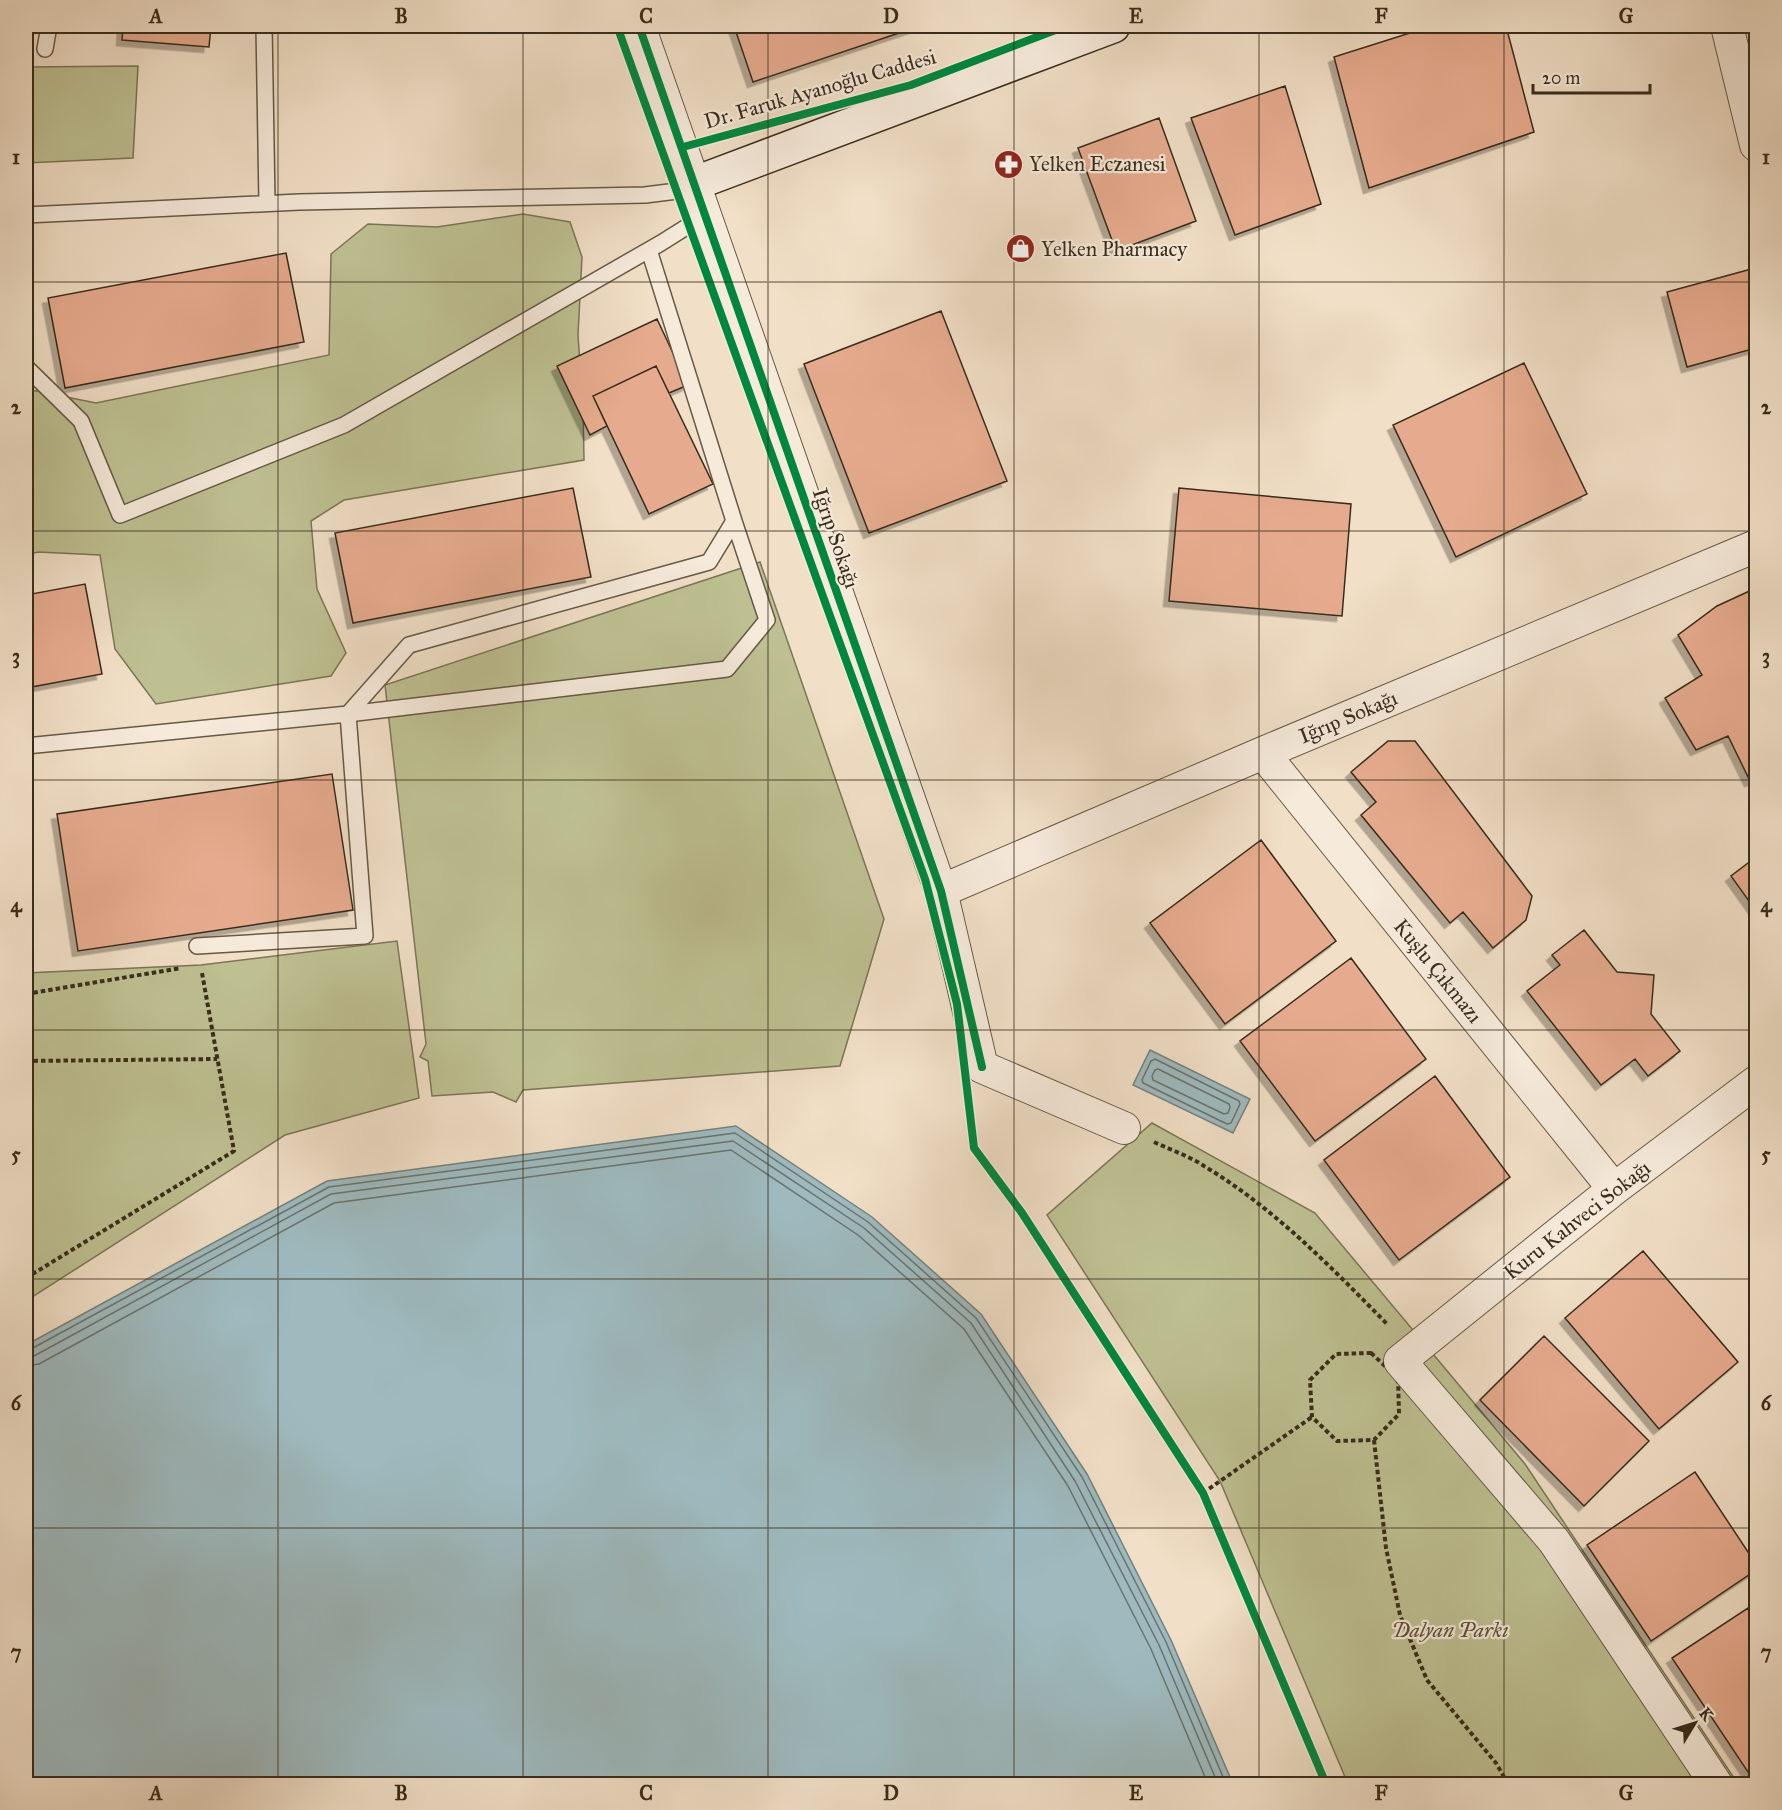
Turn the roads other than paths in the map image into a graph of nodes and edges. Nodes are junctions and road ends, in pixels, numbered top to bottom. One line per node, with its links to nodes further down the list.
1 (49, 26): 6 (lane)
2 (264, 26): 9 (lane)
3 (639, 26): 8 (street, Iğrıp Sokağı)
4 (1113, 26): 8 (street, Dr. Faruk Ayanoğlu Caddesi)
5 (1726, 26): 7 (street)
6 (45, 50)
7 (1756, 145)
8 (693, 184): 9 (lane); 11 (street, Iğrıp Sokağı)
9 (267, 203): 10 (lane)
10 (26, 215)
11 (704, 216): 12 (lane); 19 (street, Iğrıp Sokağı)
12 (649, 250): 13 (lane); 14 (lane)
13 (26, 367)
14 (734, 521): 16 (lane); 16 (lane)
15 (1756, 546): 18 (street, Iğrıp Sokağı)
16 (348, 714): 17 (lane); 20 (lane)
17 (26, 746)
18 (1263, 753): 19 (street, Iğrıp Sokağı); 23 (street, Kuşlu Çıkmazı)
19 (941, 891): 22 (street, Iğrıp Sokağı)
20 (196, 946)
21 (1756, 1082): 23 (street, Kuru Kahveci Sokağı)
22 (1124, 1128)
23 (1614, 1189): 24 (street, Kuru Kahveci Sokağı)
24 (1716, 1785)

